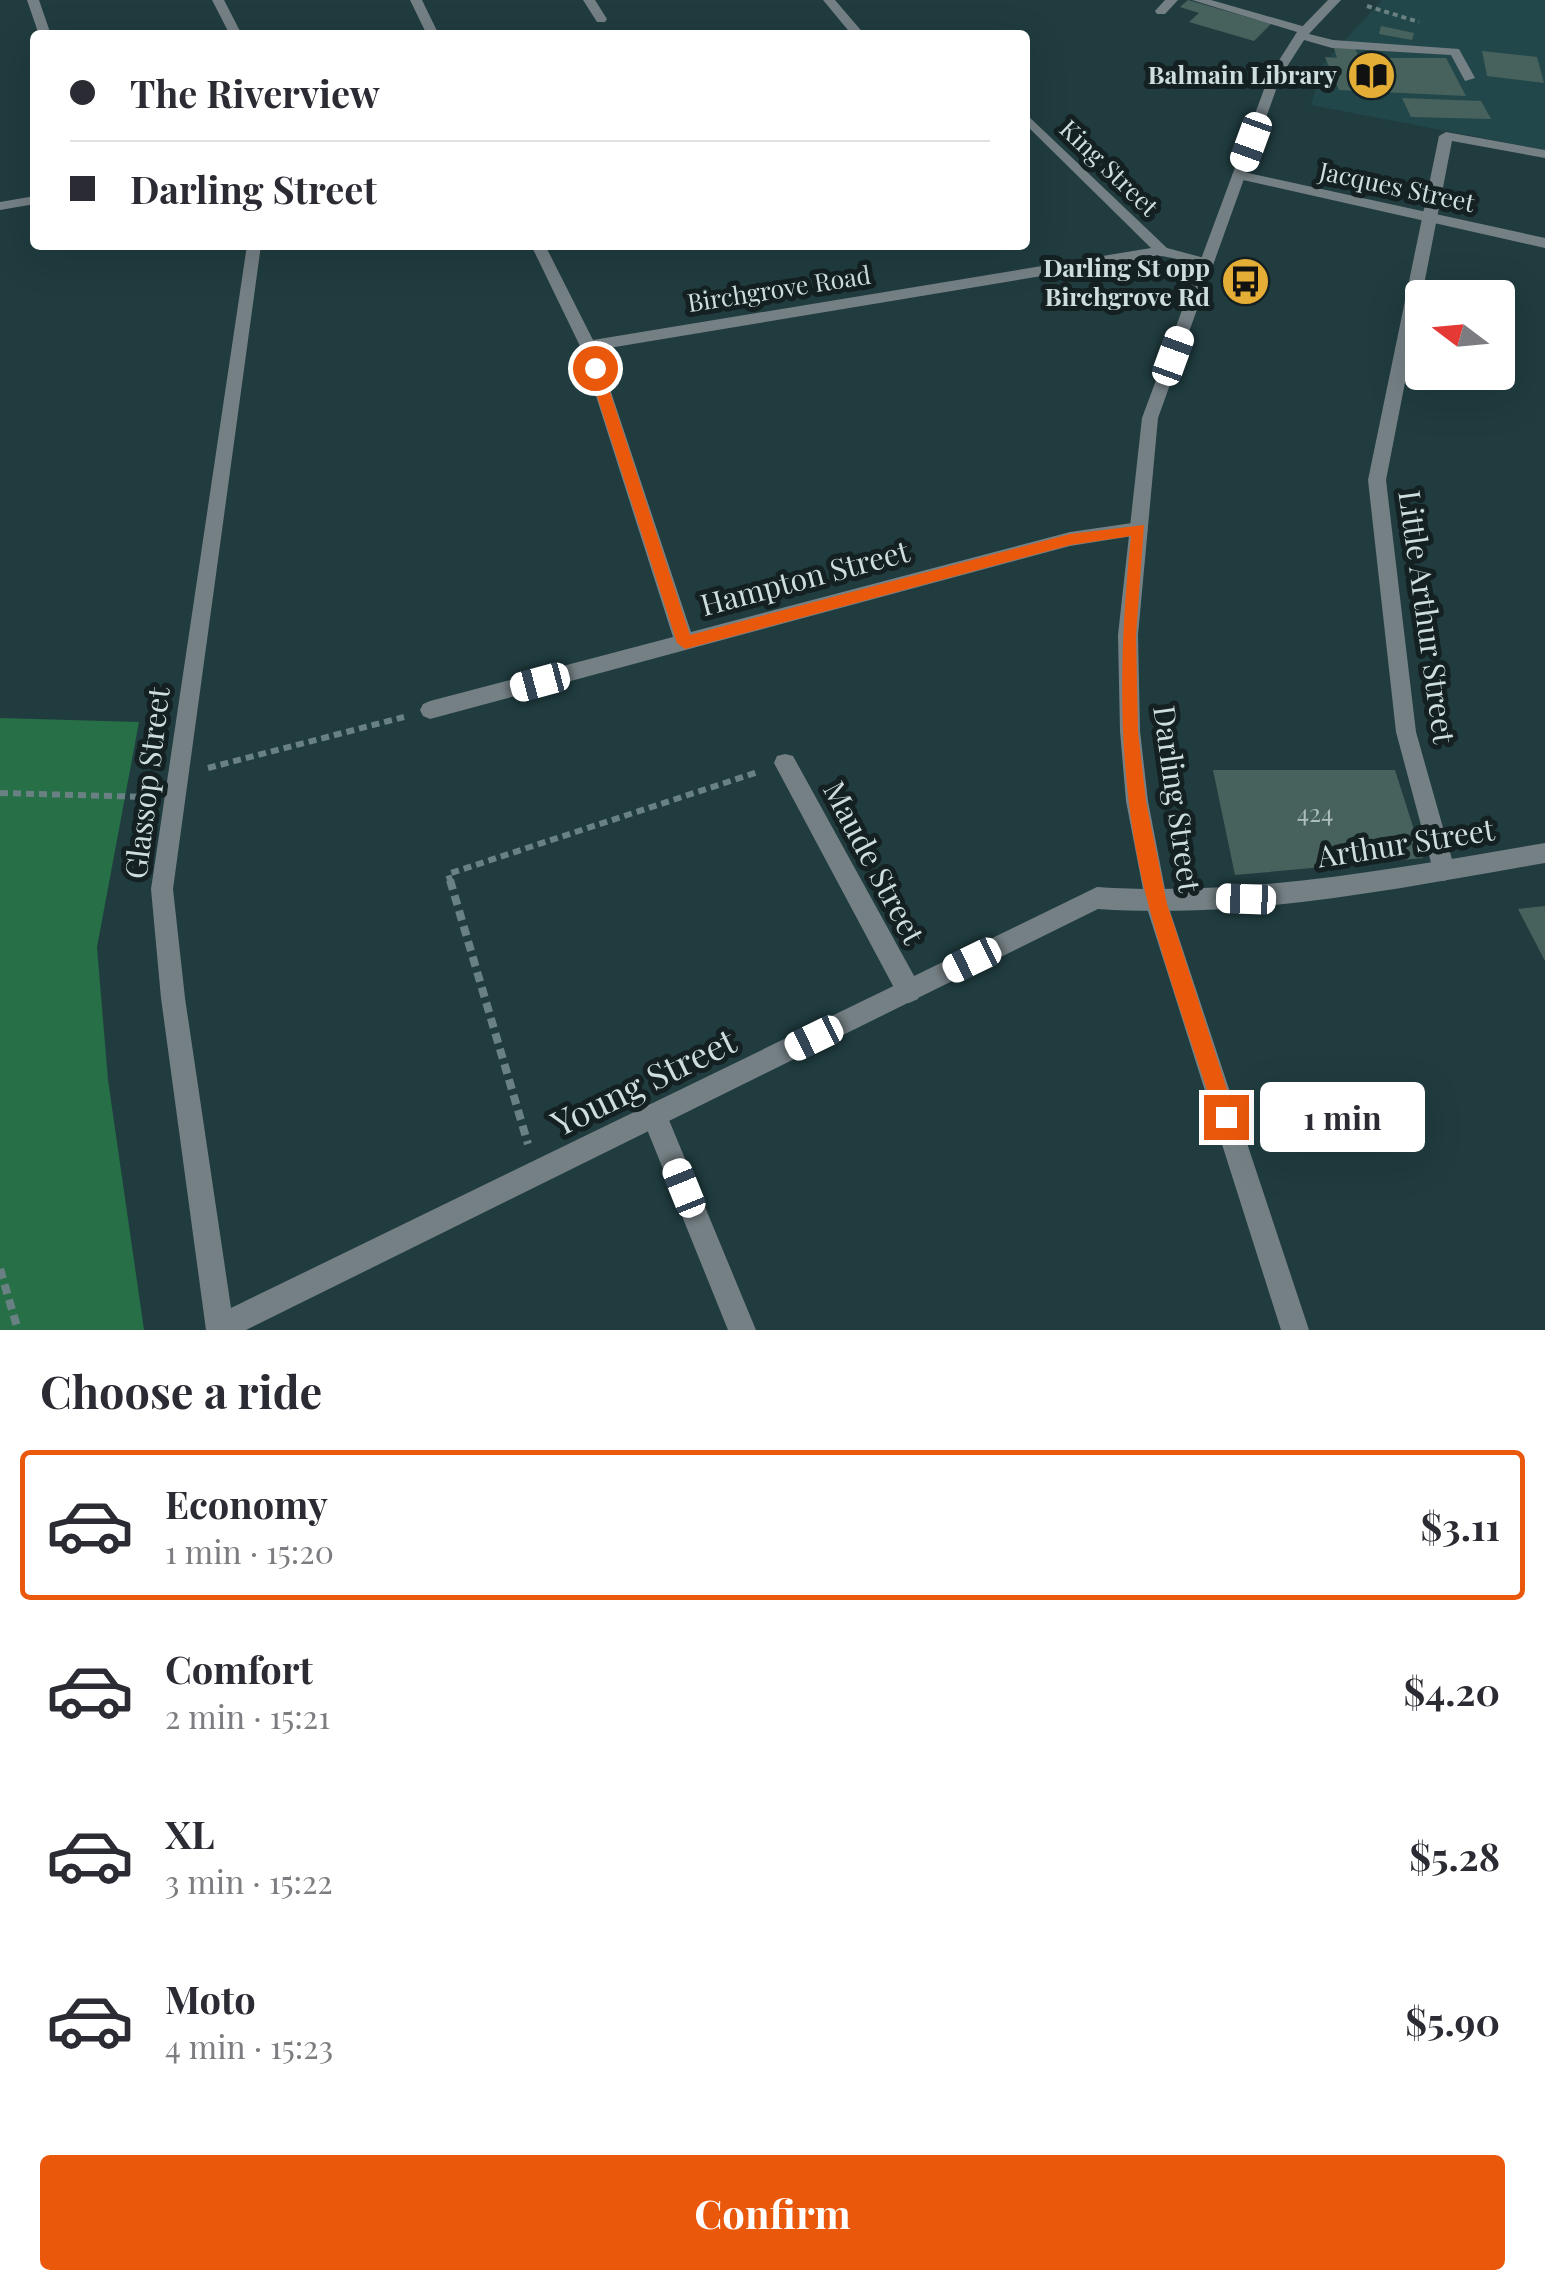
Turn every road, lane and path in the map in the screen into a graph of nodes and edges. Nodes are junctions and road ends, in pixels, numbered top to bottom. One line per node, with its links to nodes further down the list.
1 (32, 0): 13 (street)
2 (218, 0): 14 (street)
3 (416, 0): 15 (street)
4 (589, 0): 11 (street)
5 (829, 0): 16 (street)
6 (1172, 0): 10 (street)
7 (1198, 0): 17 (street)
8 (1335, 0): 17 (street, Darling Street)
9 (1367, 6): 12 (path)
10 (1161, 11)
11 (601, 18)
12 (1418, 22)
13 (42, 30)
14 (233, 30)
15 (431, 30)
16 (854, 30)
17 (1303, 33): 18 (street); 21 (street, Darling Street)
18 (1469, 78)
19 (1030, 125): 26 (street, King Street)
20 (1545, 154): 22 (street, Little Arthur Street)
21 (1239, 176): 22 (street, Jacques Street); 27 (street, Darling Street)
22 (1428, 218): 23 (street, Jacques Street); 36 (street, Little Arthur Street)
23 (1545, 243)
24 (253, 250): 33 (street, Glassop Street)
25 (540, 250): 28 (street)
26 (1162, 251): 27 (street, Birchgrove Road); 28 (street, Birchgrove Road)
27 (1207, 263): 29 (street, Darling Street)
28 (588, 346): 30 (street)
29 (1139, 529): 30 (street, Hampton Street); 37 (street, Darling Street)
30 (685, 643): 31 (street, Hampton Street)
31 (430, 710): 33 (path)
32 (785, 763): 38 (street, Maude Street); 40 (path)
33 (177, 787): 34 (path); 42 (street, Glassop Street)
34 (0, 793)
35 (1545, 853): 36 (street, Arthur Street)
36 (1444, 870): 37 (street, Arthur Street)
37 (1157, 904): 38 (street, Young Street); 45 (street, Darling Street)
38 (909, 991): 39 (street, Young Street)
39 (655, 1116): 40 (street, Young Street); 44 (street)
40 (536, 1174): 42 (street, Young Street)
41 (0, 1269): 43 (path)
42 (220, 1329)
43 (18, 1330)
44 (742, 1330)
45 (1295, 1330)

